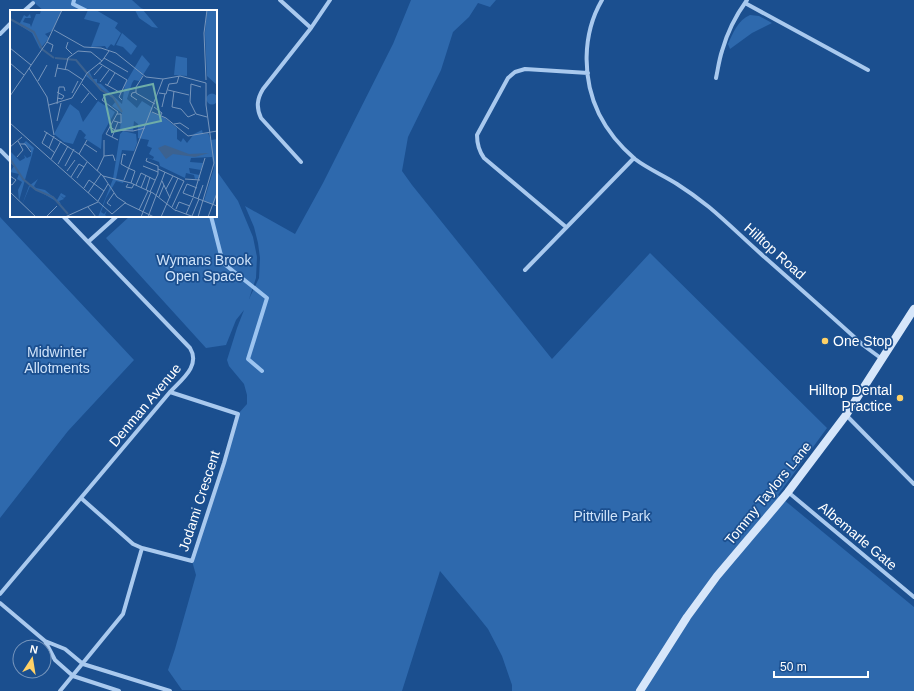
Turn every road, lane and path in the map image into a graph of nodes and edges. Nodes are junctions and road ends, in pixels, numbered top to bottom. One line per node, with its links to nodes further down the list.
1 (280, 0): 8 (street)
2 (330, 0): 8 (street)
3 (602, 0): 11 (street, Hilltop Road)
4 (746, 2): 10 (street); 12 (street)
5 (32, 3): 6 (street)
6 (25, 10)
7 (10, 24): 9 (street)
8 (311, 28): 16 (street)
9 (0, 34)
10 (868, 70)
11 (588, 73): 14 (street, Hilltop Road); 19 (street)
12 (716, 78)
13 (0, 150): 15 (street)
14 (634, 158): 19 (street); 23 (street, Hilltop Road)
15 (10, 160)
16 (301, 162)
17 (64, 217): 20 (street, Denman Avenue)
18 (116, 217): 20 (street)
19 (566, 227): 21 (street)
20 (88, 242): 24 (street, Denman Avenue)
21 (525, 270)
22 (914, 309): 23 (street, Tommy Taylors Lane)
23 (882, 359): 25 (street, Tommy Taylors Lane)
24 (170, 392): 28 (street, Denman Avenue); 29 (street, Jodami Crescent)
25 (846, 415): 26 (street); 27 (street, Tommy Taylors Lane)
26 (914, 484)
27 (788, 492): 31 (street, Albemarle Gate); 41 (street, Tommy Taylors Lane)
28 (81, 498): 29 (street, Jodami Crescent); 30 (street, Denman Avenue)
29 (142, 548): 36 (street)
30 (0, 594)
31 (914, 597)
32 (0, 603): 33 (street)
33 (43, 639)
34 (52, 644): 36 (street)
35 (52, 654): 37 (street)
36 (83, 664): 37 (street); 40 (street)
37 (73, 676): 38 (street); 39 (street)
38 (60, 691)
39 (119, 691)
40 (170, 691)
41 (640, 691)

